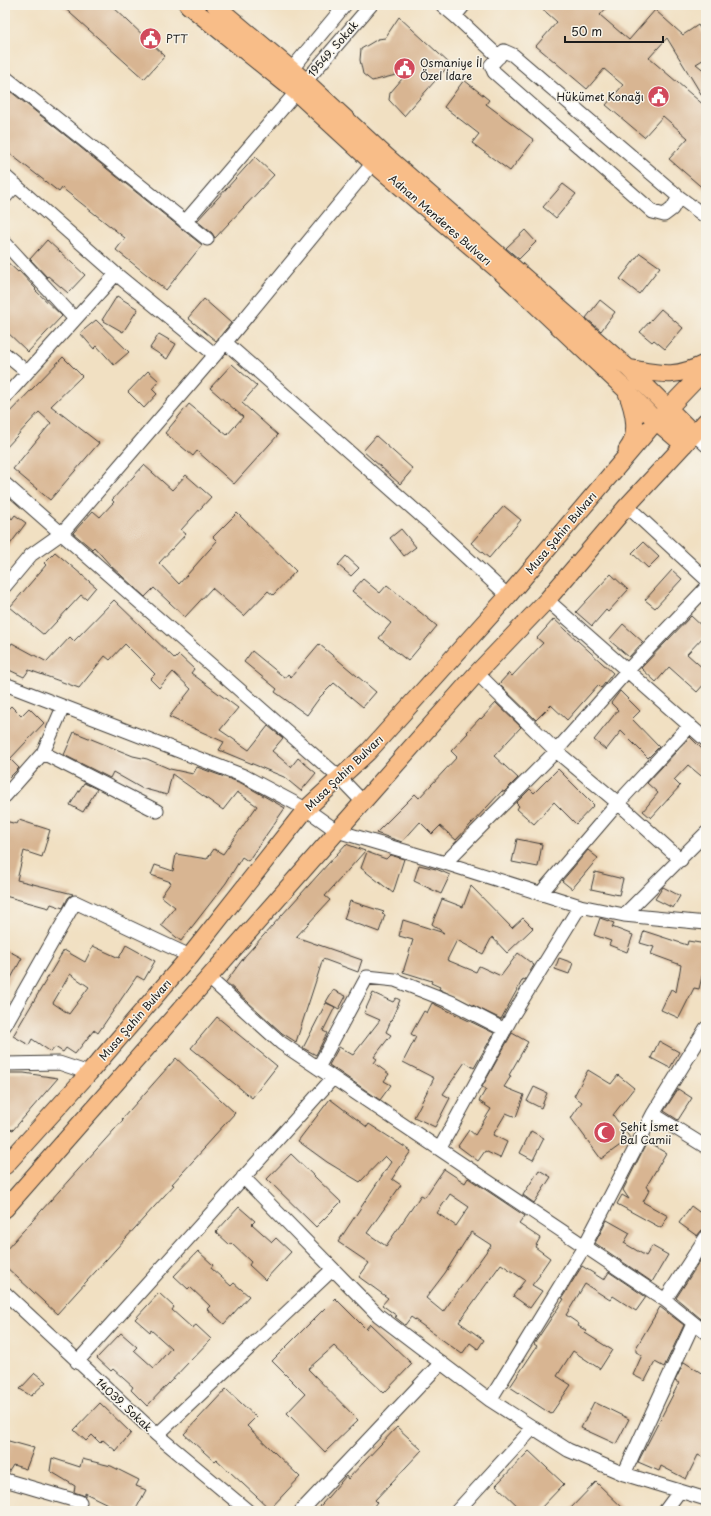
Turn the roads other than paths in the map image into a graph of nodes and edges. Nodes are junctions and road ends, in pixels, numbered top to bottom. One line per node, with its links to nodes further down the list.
1 (188, 5): 9 (main road, Adnan Menderes Bulvarı)
2 (215, 5): 9 (main road, Adnan Menderes Bulvarı)
3 (345, 5): 9 (street)
4 (371, 5): 11 (street, 19549. Sokak)
5 (442, 5): 7 (street)
6 (464, 5): 7 (street)
7 (455, 16): 8 (street)
8 (498, 57): 16 (street); 16 (street)
9 (287, 76): 11 (main road, Adnan Menderes Bulvarı)
10 (5, 77): 18 (street)
11 (300, 87): 12 (main road, Adnan Menderes Bulvarı); 18 (street, 19549. Sokak); 27 (main road, Adnan Menderes Bulvarı)
12 (373, 163): 23 (street); 30 (main road, Adnan Menderes Bulvarı)
13 (5, 176): 14 (street)
14 (16, 185): 15 (street); 21 (street)
15 (5, 197)
16 (679, 197): 17 (street)
17 (706, 217)
18 (185, 222): 19 (street)
19 (207, 239)
20 (5, 244): 22 (street)
21 (116, 274): 22 (street); 25 (street)
22 (75, 319): 29 (street)
23 (225, 342): 25 (street); 42 (street)
24 (5, 354): 29 (street)
25 (215, 355): 38 (street)
26 (706, 363): 27 (main road)
27 (628, 368): 32 (main road, Adnan Menderes Bulvarı)
28 (706, 369): 32 (main road, Musa Şahin Bulvarı)
29 (27, 372): 31 (street)
30 (627, 391): 34 (main road, Adnan Menderes Bulvarı); 42 (main road)
31 (5, 397)
32 (669, 408): 34 (main road, Musa Şahin Bulvarı); 35 (main road, Adnan Menderes Bulvarı)
33 (706, 421): 35 (main road)
34 (656, 422): 35 (main road, Adnan Menderes Bulvarı); 42 (main road, Musa Şahin Bulvarı)
35 (695, 442): 37 (main road)
36 (5, 484): 38 (street)
37 (627, 506): 39 (street); 43 (main road)
38 (62, 533): 40 (street); 52 (street)
39 (706, 579)
40 (5, 586)
41 (706, 588): 44 (street)
42 (508, 596): 52 (main road, Musa Şahin Bulvarı)
43 (546, 600): 44 (street); 45 (main road)
44 (628, 670): 48 (street); 50 (street)
45 (477, 674): 50 (street); 54 (main road)
46 (5, 684): 47 (street)
47 (63, 707): 51 (street); 56 (street)
48 (690, 725): 49 (street); 55 (street)
49 (706, 740)
50 (556, 751): 55 (street); 61 (street)
51 (43, 753): 53 (street); 57 (street)
52 (341, 779): 54 (street); 56 (main road, Musa Şahin Bulvarı)
53 (5, 796)
54 (362, 802): 58 (main road)
55 (618, 803): 60 (street); 62 (street)
56 (306, 809): 58 (street); 66 (main road, Musa Şahin Bulvarı)
57 (157, 810)
58 (337, 831): 61 (street); 67 (main road)
59 (706, 833): 60 (street)
60 (681, 860): 64 (street)
61 (445, 863): 62 (street)
62 (540, 894): 63 (street)
63 (580, 906): 64 (street); 70 (street)
64 (624, 915): 65 (street)
65 (706, 923)
66 (190, 956): 68 (street); 73 (main road, Musa Şahin Bulvarı)
67 (209, 978): 72 (street); 80 (main road)
68 (5, 1025)
69 (706, 1028): 75 (street)
70 (505, 1030): 72 (street); 77 (street)
71 (5, 1064): 73 (street)
72 (318, 1068): 74 (street)
73 (89, 1073): 78 (main road, Musa Şahin Bulvarı)
74 (333, 1078): 77 (street); 79 (street)
75 (653, 1114): 76 (street); 82 (street)
76 (706, 1147)
77 (440, 1148): 82 (street)
78 (5, 1166)
79 (243, 1177): 83 (street); 88 (street)
80 (5, 1209)
81 (706, 1237): 85 (street)
82 (584, 1247): 85 (street); 90 (street)
83 (332, 1269): 89 (street); 92 (street)
84 (5, 1293): 88 (street, 14039. Sokak)
85 (665, 1300): 86 (street)
86 (693, 1324): 87 (street); 93 (street)
87 (706, 1333)
88 (77, 1362): 92 (street, 14039. Sokak)
89 (440, 1364): 90 (street); 99 (street)
90 (490, 1400): 91 (street)
91 (533, 1428): 93 (street); 100 (street)
92 (157, 1435): 98 (street, 14039. Sokak)
93 (624, 1474): 95 (street)
94 (5, 1480): 97 (street)
95 (678, 1492): 96 (street); 101 (street)
96 (706, 1499)
97 (80, 1502)
98 (248, 1511)
99 (301, 1511)
100 (457, 1511)
101 (665, 1511)

